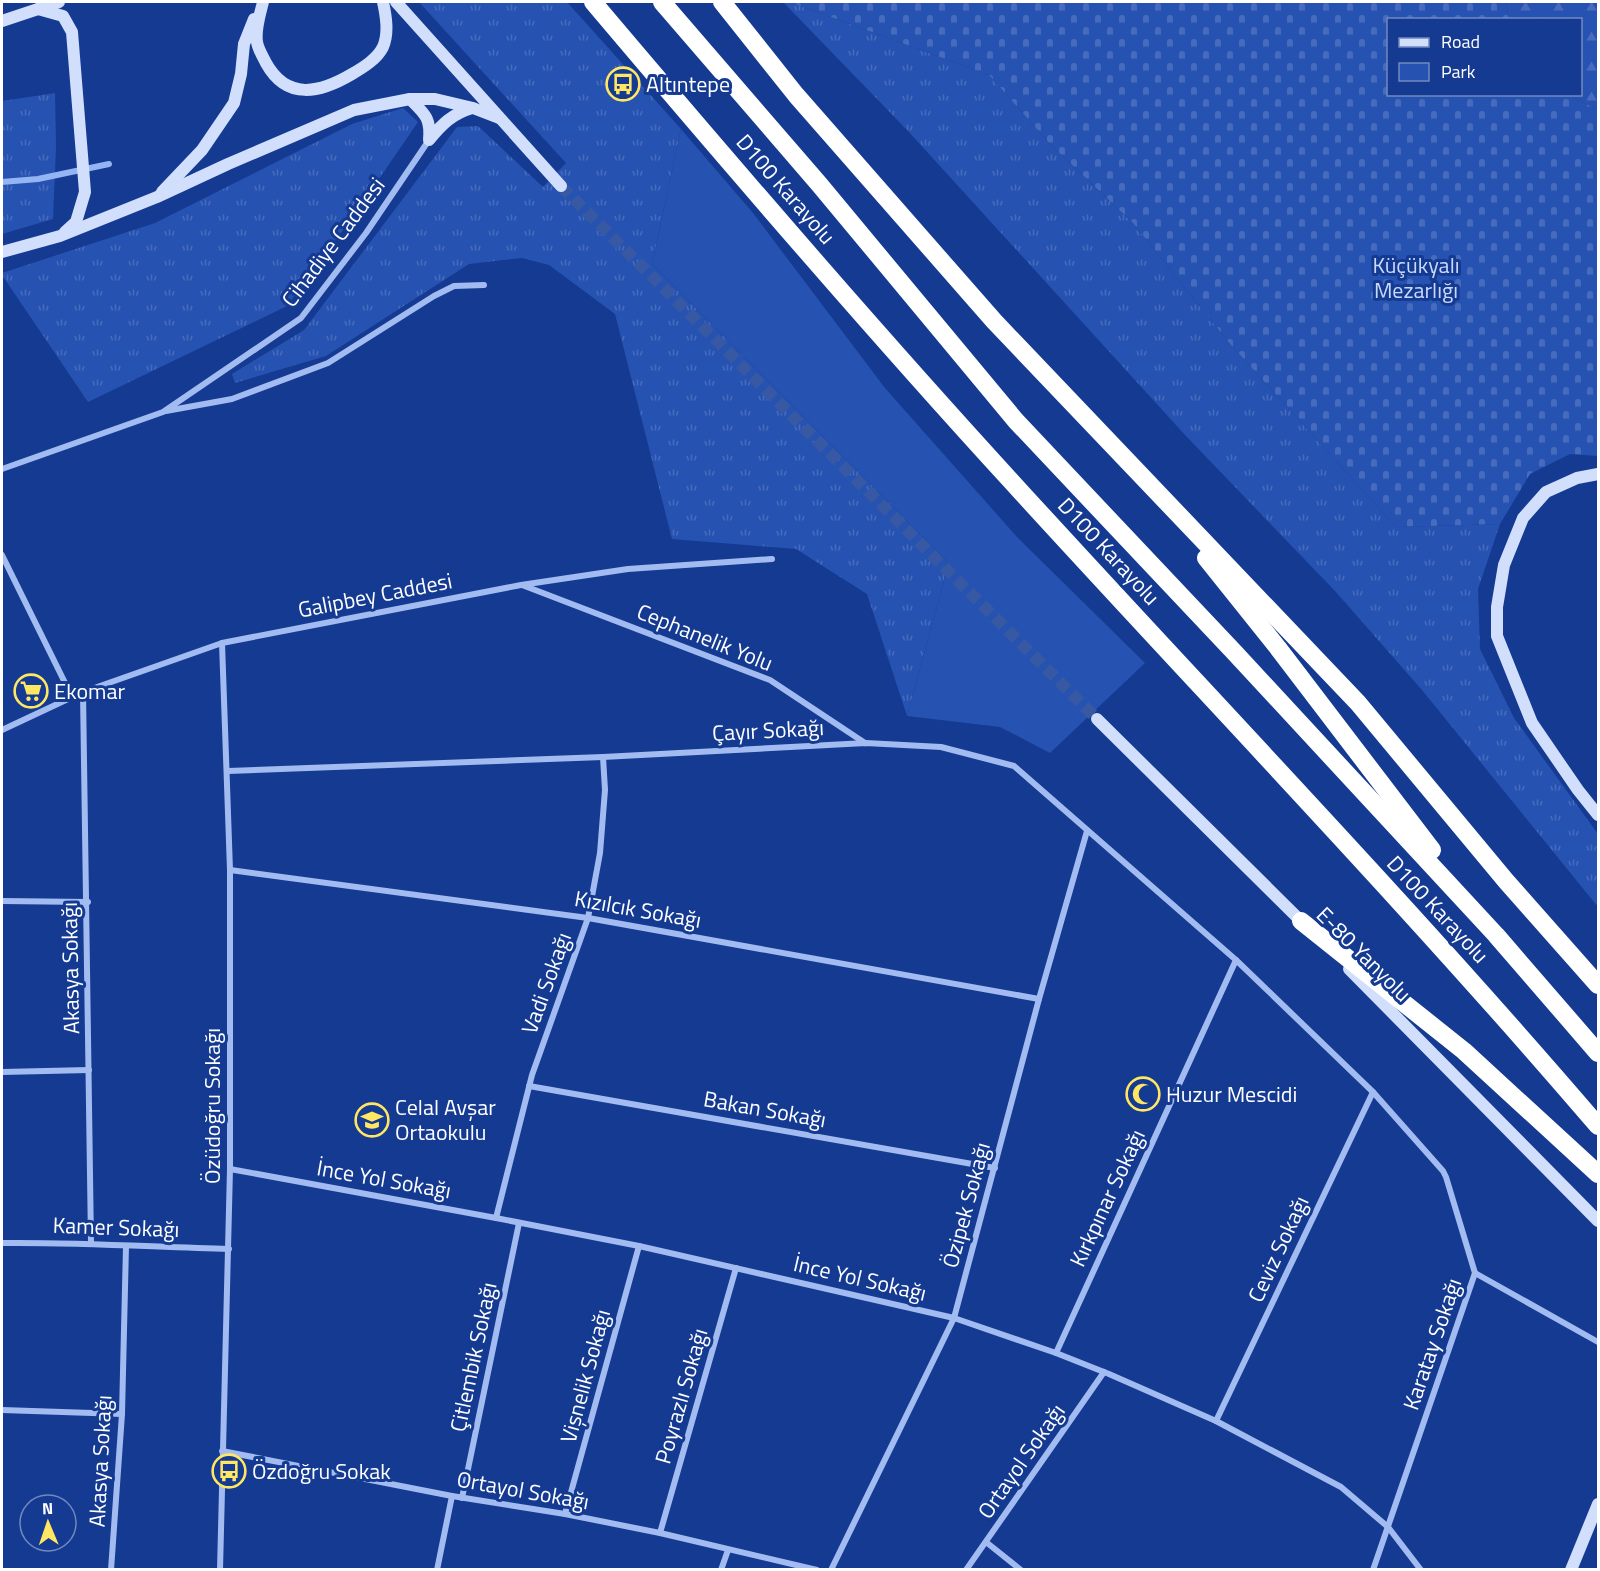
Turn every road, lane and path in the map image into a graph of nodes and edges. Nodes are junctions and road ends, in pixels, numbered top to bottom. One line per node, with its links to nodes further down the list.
1 (59, 2): 9 (main road)
2 (262, 2): 3 (main road); 17 (main road)
3 (383, 2)
4 (396, 2): 14 (main road)
5 (593, 2): 52 (highway, D100 Karayolu)
6 (662, 2): 43 (highway, D100 Karayolu)
7 (722, 2): 11 (highway)
8 (732, 2): 11 (highway)
9 (38, 9): 10 (main road); 18 (main road)
10 (2, 21)
11 (796, 95): 22 (highway)
12 (410, 99): 13 (main road); 15 (main road); 17 (main road)
13 (473, 108): 14 (main road); 15 (main road)
14 (499, 118): 16 (main road)
15 (429, 140): 21 (street, Cihadiye Caddesi)
16 (561, 186)
17 (157, 197): 18 (main road)
18 (60, 236): 19 (main road)
19 (2, 252)
20 (484, 285): 21 (street, Cihadiye Caddesi)
21 (163, 412): 23 (street, Cihadiye Caddesi)
22 (1127, 461): 43 (highway); 45 (highway)
23 (2, 469)
24 (1599, 474): 36 (main road)
25 (2, 555): 30 (street)
26 (772, 559): 27 (street, Galipbey Caddesi)
27 (521, 585): 28 (street, Galipbey Caddesi); 33 (street, Cephanelik Yolu)
28 (222, 643): 29 (street, Galipbey Caddesi); 35 (street, Özüdoğru Sokağı)
29 (83, 692): 30 (street, Galipbey Caddesi); 40 (street, Akasya Sokağı)
30 (72, 697): 32 (street, Galipbey Caddesi)
31 (1097, 719): 42 (main road, E-80 Yanyolu)
32 (2, 730)
33 (866, 743): 34 (street, Çayır Sokağı); 37 (street, Çayır Sokağı)
34 (603, 757): 35 (street, Çayır Sokağı); 41 (street, Vadi Sokağı)
35 (228, 771): 38 (street, Özüdoğru Sokağı)
36 (1599, 815)
37 (1087, 831): 44 (street, Çayır Sokağı); 46 (street, Özipek Sokağı)
38 (230, 870): 41 (street, Kızılcık Sokağı); 54 (street, Özüdoğru Sokağı)
39 (2, 901): 40 (street)
40 (87, 902): 48 (street, Akasya Sokağı)
41 (588, 918): 46 (street, Kızılcık Sokağı); 50 (street, Vadi Sokağı)
42 (1301, 921): 55 (highway); 57 (main road, E-80 Yanyolu)
43 (1496, 935): 47 (highway, D100 Karayolu)
44 (1236, 960): 51 (street, Karatay Sokağı); 68 (street, Kırkpınar Sokağı)
45 (1599, 985)
46 (1039, 999): 53 (street, Özipek Sokağı)
47 (1599, 1053)
48 (89, 1070): 49 (street); 60 (street, Akasya Sokağı)
49 (2, 1072)
50 (529, 1086): 53 (street, Bakan Sokağı); 56 (street, Vadi Sokağı)
51 (1373, 1092): 65 (street, Karatay Sokağı); 72 (street, Ceviz Sokağı)
52 (1599, 1126)
53 (995, 1168): 66 (street, Özipek Sokağı)
54 (230, 1169): 56 (street, İnce Yol Sokağı); 63 (street, Özüdoğru Sokağı)
55 (1599, 1174)
56 (496, 1218): 58 (street, İnce Yol Sokağı)
57 (1599, 1221)
58 (519, 1223): 62 (street, İnce Yol Sokağı); 75 (street, Çitlembik Sokağı)
59 (2, 1243): 60 (street, Kamer Sokağı)
60 (91, 1243): 61 (street, Kamer Sokağı)
61 (126, 1246): 63 (street, Kamer Sokağı); 71 (street, Akasya Sokağı)
62 (639, 1246): 64 (street, İnce Yol Sokağı); 77 (street, Vişnelik Sokağı)
63 (229, 1249): 73 (street, Özüdoğru Sokağı)
64 (736, 1268): 66 (street, İnce Yol Sokağı); 79 (street, Poyrazlı Sokağı)
65 (1475, 1273): 67 (street); 78 (street, Karatay Sokağı)
66 (954, 1318): 68 (street, İnce Yol Sokağı); 87 (street, Özipek Sokağı)
67 (1599, 1342)
68 (1056, 1353): 69 (street, İnce Yol Sokağı)
69 (1104, 1372): 72 (street, İnce Yol Sokağı); 80 (street, Ortayol Sokağı)
70 (2, 1410): 71 (street)
71 (122, 1414): 82 (street, Akasya Sokağı)
72 (1216, 1421): 78 (street, İnce Yol Sokağı)
73 (222, 1451): 74 (street, Ortayol Sokağı); 83 (street, Özüdoğru Sokağı)
74 (452, 1496): 75 (street, Ortayol Sokağı); 84 (street)
75 (462, 1498): 77 (street, Ortayol Sokağı)
76 (1599, 1503): 92 (main road)
77 (565, 1514): 79 (street, Ortayol Sokağı)
78 (1388, 1527): 90 (street, Karatay Sokağı); 91 (street, İnce Yol Sokağı)
79 (660, 1533): 81 (street, Ortayol Sokağı)
80 (986, 1542): 88 (street, Ortayol Sokağı); 89 (street)
81 (728, 1550): 85 (street); 86 (street, Ortayol Sokağı)
82 (111, 1569)
83 (220, 1569)
84 (437, 1569)
85 (721, 1569)
86 (817, 1569)
87 (831, 1569)
88 (966, 1569)
89 (1021, 1569)
90 (1373, 1569)
91 (1420, 1569)
92 (1571, 1569)

